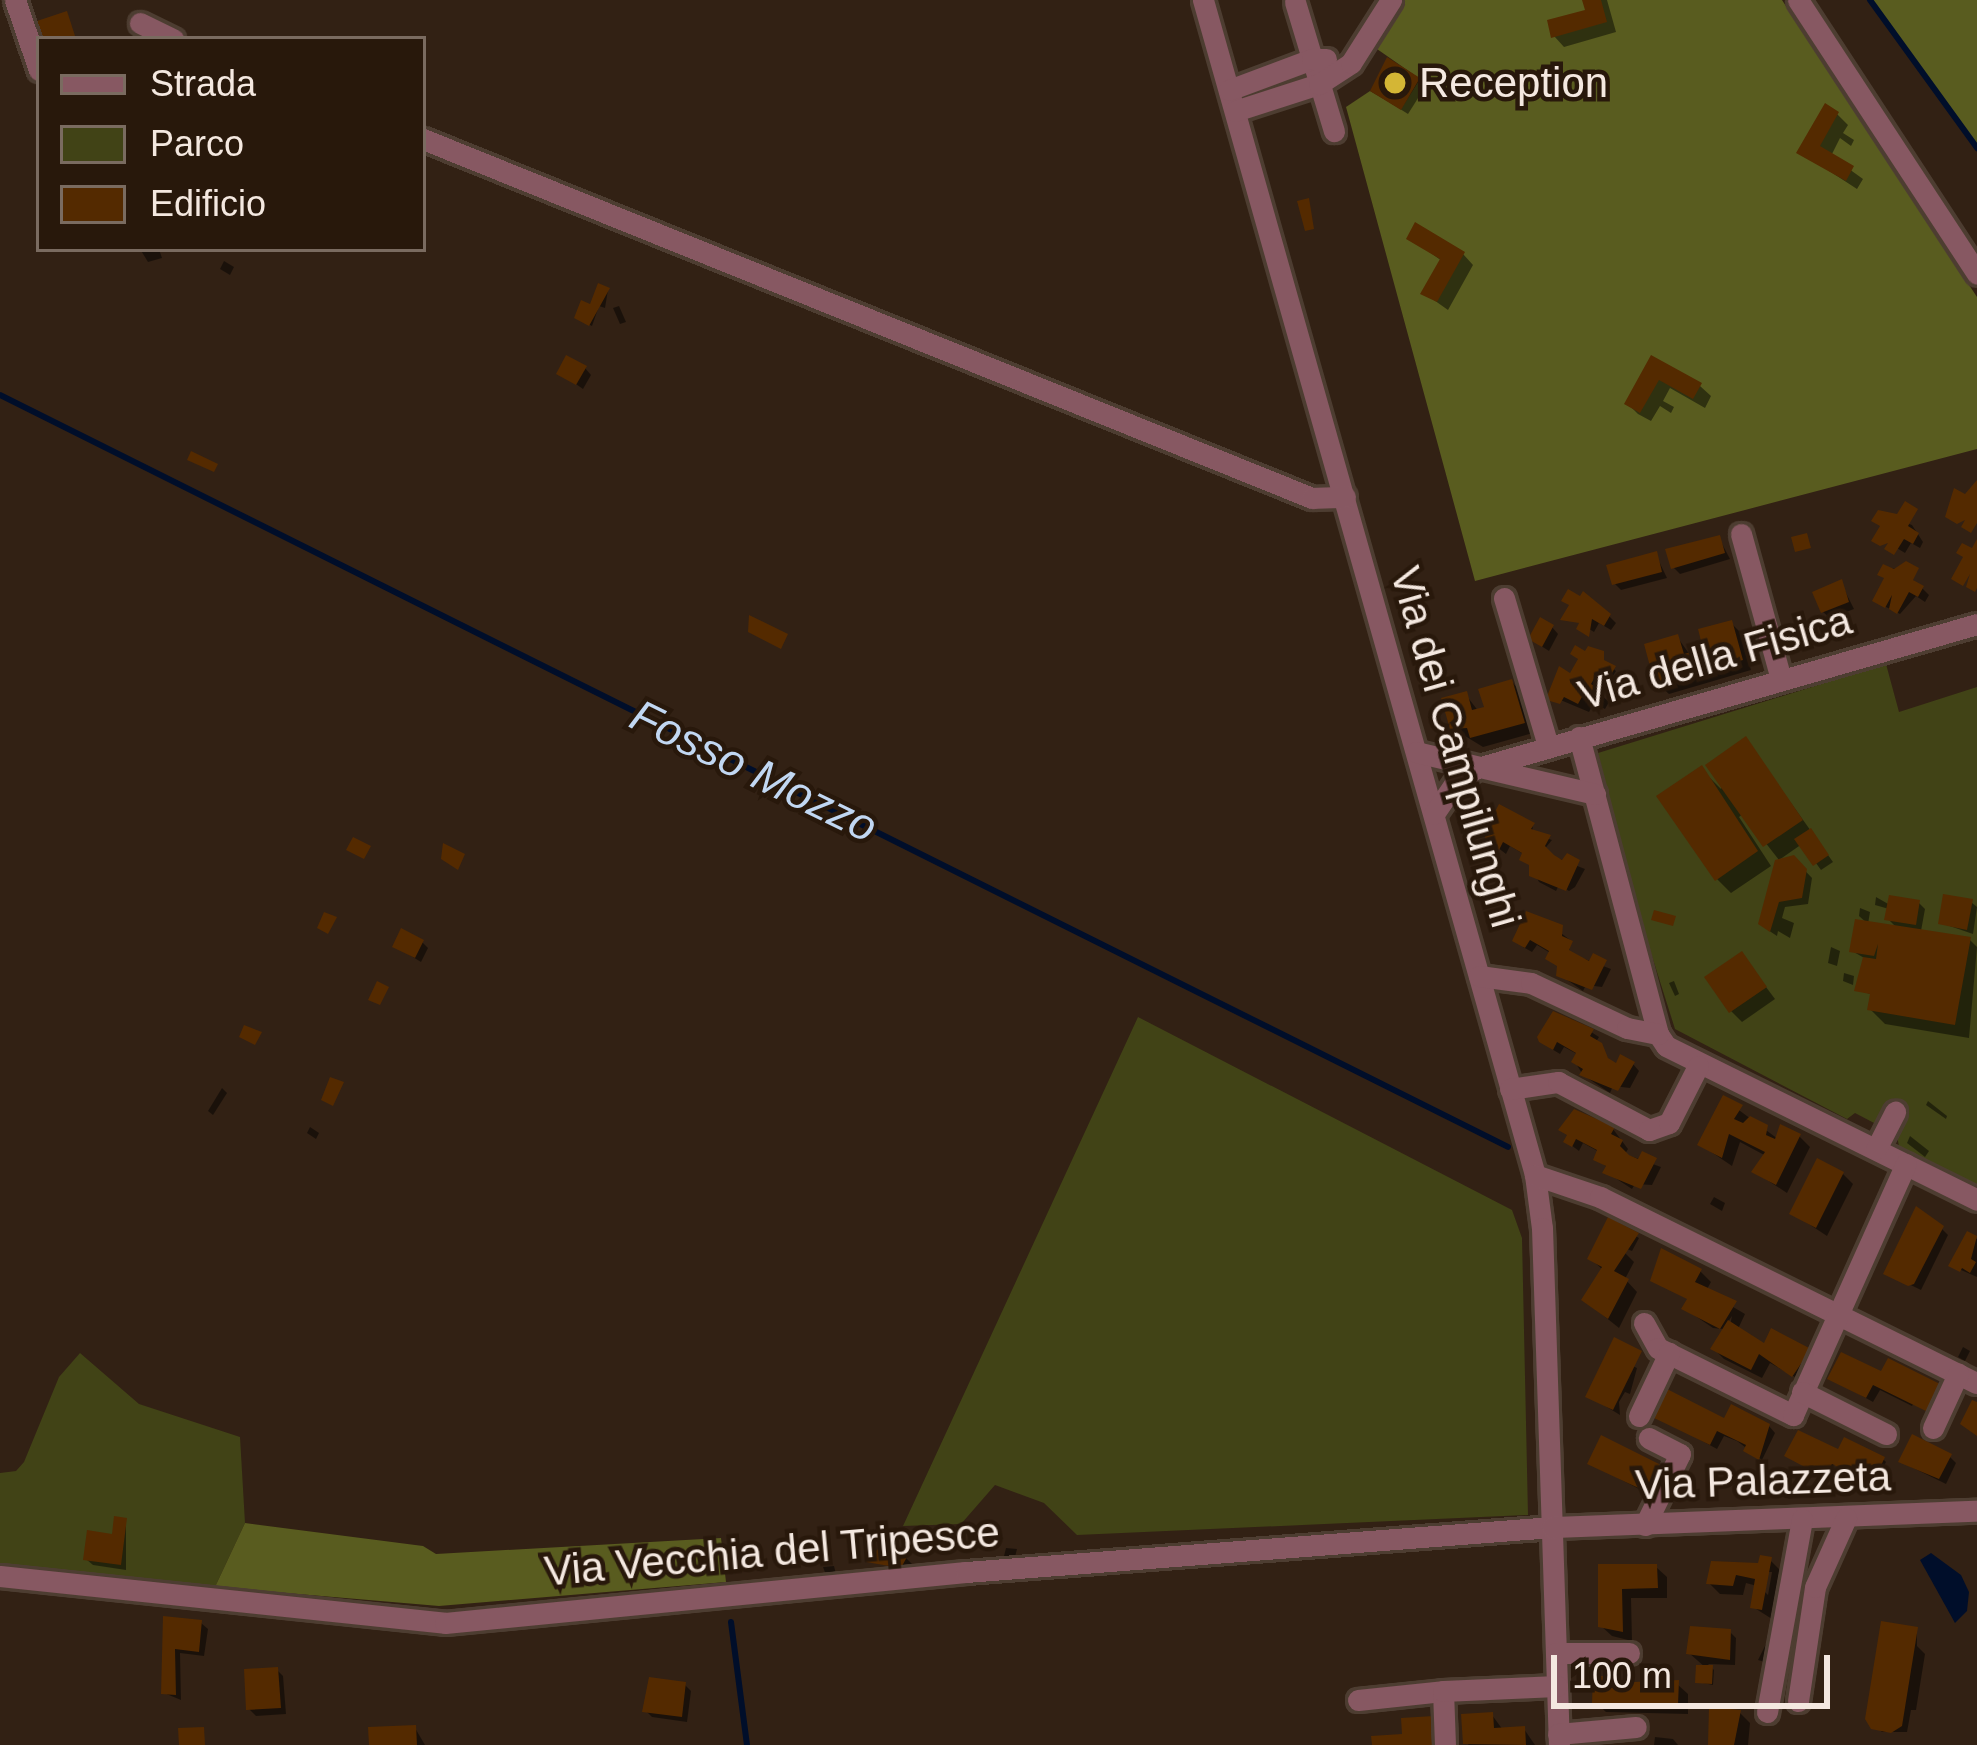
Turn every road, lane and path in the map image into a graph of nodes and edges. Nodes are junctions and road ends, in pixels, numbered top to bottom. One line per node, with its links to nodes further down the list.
1 (15, 0): 8 (street)
2 (1203, 0): 12 (street, Via dei Campilunghi)
3 (1390, 0): 10 (street)
4 (1798, 0): 15 (street)
5 (1290, 9): 9 (street)
6 (140, 23): 7 (street)
7 (167, 36)
8 (36, 61)
9 (1305, 61): 10 (street); 11 (street); 12 (street)
10 (1351, 63): 11 (street)
11 (1313, 86): 12 (street); 13 (street)
12 (1232, 100): 16 (street, Via dei Campilunghi)
13 (1326, 128)
14 (426, 141): 16 (street)
15 (1977, 274)
16 (1345, 497): 23 (street, Via dei Campilunghi)
17 (1742, 534): 20 (street)
18 (1504, 598): 22 (street)
19 (1977, 624): 20 (street, Via della Fisica)
20 (1781, 679): 21 (street, Via della Fisica)
21 (1579, 737): 22 (street, Via della Fisica); 25 (street)
22 (1548, 746): 24 (street, Via della Fisica)
23 (1416, 752): 24 (street); 26 (street, Via dei Campilunghi)
24 (1474, 769): 25 (street); 26 (street)
25 (1595, 794): 28 (street)
26 (1434, 814): 27 (street, Via dei Campilunghi)
27 (1479, 976): 28 (street); 30 (street, Via dei Campilunghi)
28 (1658, 1034): 29 (street)
29 (1698, 1066): 30 (street); 32 (street)
30 (1510, 1089): 34 (street, Via dei Campilunghi)
31 (1895, 1112): 32 (street)
32 (1876, 1149): 33 (street)
33 (1906, 1164): 35 (street); 36 (street)
34 (1535, 1175): 36 (street); 49 (street, Via dei Campilunghi)
35 (1977, 1200)
36 (1835, 1314): 39 (street); 40 (street)
37 (1644, 1323): 38 (street)
38 (1669, 1353): 40 (street); 41 (street)
39 (1968, 1378): 42 (street)
40 (1802, 1392): 43 (street)
41 (1639, 1416)
42 (1933, 1428)
43 (1886, 1434)
44 (1649, 1438): 48 (street)
45 (1977, 1511): 46 (street, Via Palazzeta)
46 (1846, 1518): 47 (street, Via Palazzeta); 56 (street)
47 (1802, 1519): 48 (street, Via Palazzeta); 57 (street)
48 (1645, 1525): 49 (street, Via Palazzeta)
49 (1552, 1527): 50 (street, Via Vecchia del Tripesce); 52 (street, Via dei Campilunghi)
50 (0, 1576)
51 (1629, 1652): 52 (street)
52 (1556, 1653): 53 (street, Via dei Campilunghi)
53 (1557, 1686): 54 (street); 59 (street, Via dei Campilunghi)
54 (1443, 1691): 55 (street); 60 (street)
55 (1358, 1700)
56 (1798, 1701)
57 (1767, 1712)
58 (1636, 1727): 59 (street)
59 (1558, 1740)
60 (1445, 1745)

